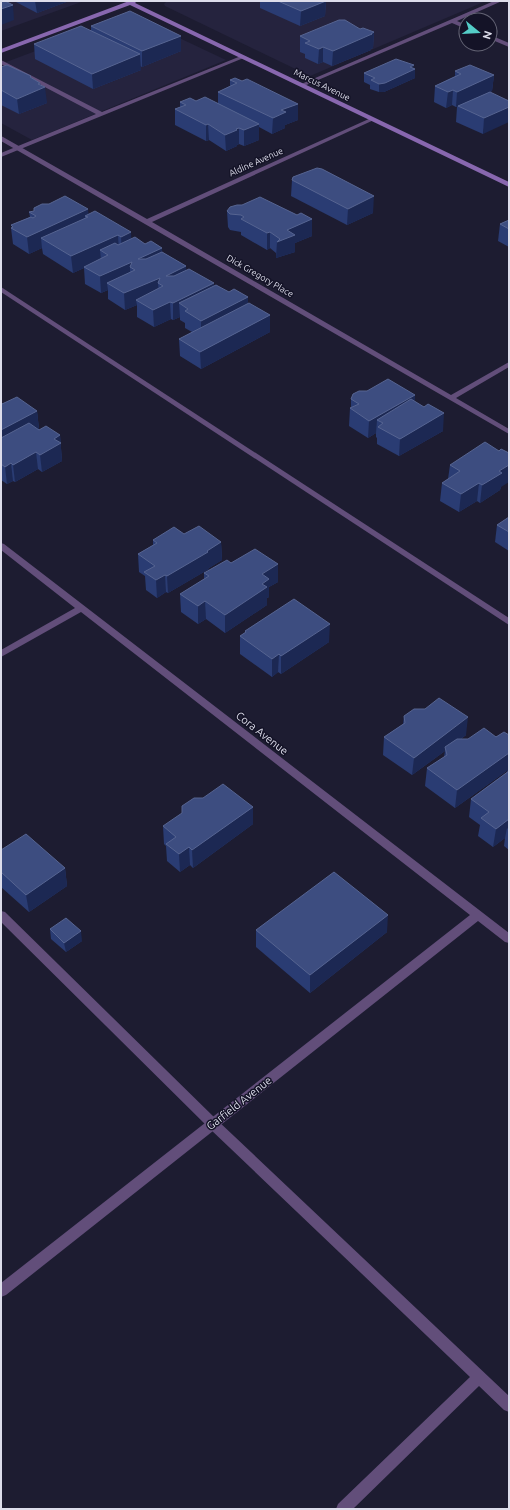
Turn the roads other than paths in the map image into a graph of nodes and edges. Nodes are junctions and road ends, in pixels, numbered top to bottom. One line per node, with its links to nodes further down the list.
1 (499, 1): 3 (street)
2 (131, 2): 7 (street); 8 (street, Marcus Avenue)
3 (452, 21): 4 (street); 10 (street)
4 (458, 24)
5 (498, 41): 6 (street)
6 (509, 46)
7 (1, 51)
8 (243, 57): 10 (street, Marcus Avenue); 11 (street)
9 (1, 62): 11 (street)
10 (302, 85): 12 (street, Marcus Avenue)
11 (101, 114): 14 (street)
12 (373, 119): 16 (street, Marcus Avenue); 17 (street, Aldine Avenue)
13 (1, 138): 14 (street, Dick Gregory Place)
14 (18, 148): 15 (street); 17 (street, Dick Gregory Place)
15 (1, 155)
16 (508, 184)
17 (147, 222): 20 (street, Dick Gregory Place)
18 (1, 288): 24 (street)
19 (509, 364): 20 (street)
20 (451, 398): 21 (street, Dick Gregory Place)
21 (509, 432)
22 (1, 546): 23 (street, Cora Avenue)
23 (81, 608): 25 (street); 26 (street, Cora Avenue)
24 (509, 622)
25 (1, 654)
26 (477, 916): 28 (street, Cora Avenue); 29 (street, Garfield Avenue)
27 (4, 922): 29 (street)
28 (509, 939)
29 (213, 1124): 30 (street, Garfield Avenue); 31 (street)
30 (1, 1291)
31 (479, 1377): 32 (street); 33 (street)
32 (509, 1405)
33 (343, 1509)

